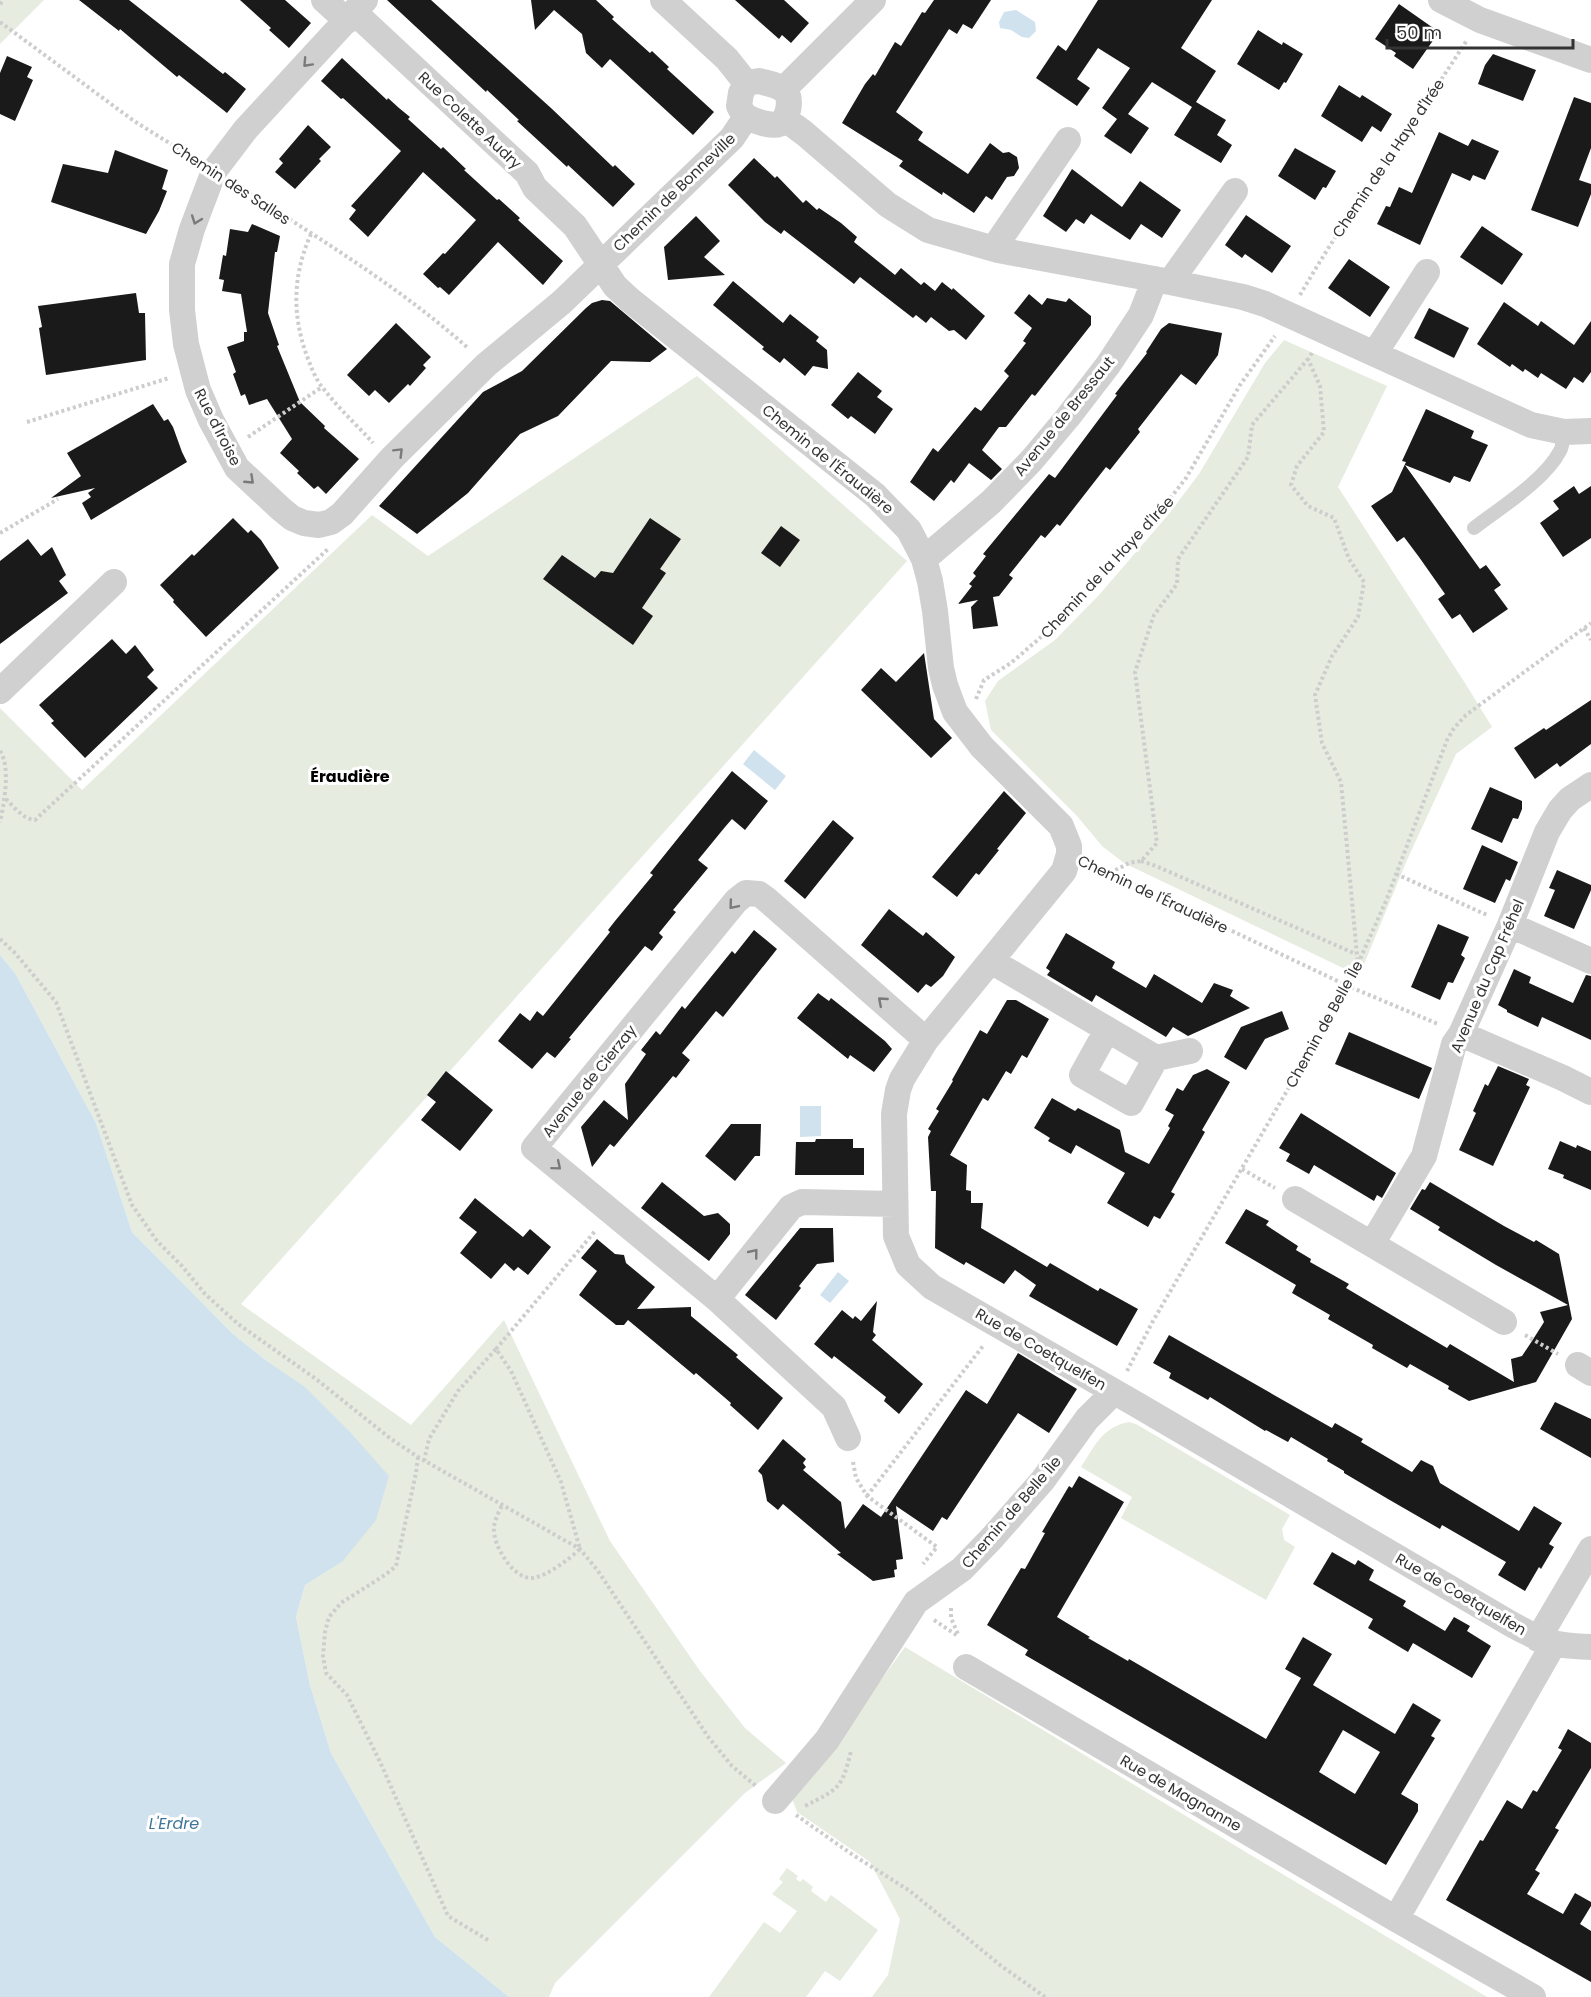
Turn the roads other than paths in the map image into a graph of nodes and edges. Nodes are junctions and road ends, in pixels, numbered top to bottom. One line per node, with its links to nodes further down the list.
1 (324, 0): 5 (street, Rue Colette Audry)
2 (663, 0): 7 (street)
3 (873, 0): 8 (street)
4 (1441, 0): 6 (street)
5 (356, 11): 14 (street, Rue Colette Audry); 14 (street, Rue d'Iroise, one-way to 14)
6 (1591, 60)
7 (746, 83): 8 (street); 9 (street)
8 (784, 89): 10 (street)
9 (746, 117): 10 (street); 14 (street, Chemin de Bonneville)
10 (785, 119): 13 (street)
11 (1068, 140): 13 (street)
12 (1234, 191): 16 (street, Avenue de Bressaut)
13 (998, 250): 16 (street)
14 (600, 264): 21 (street, Chemin de l'Éraudière)
15 (1427, 272): 17 (street)
16 (1163, 281): 17 (street); 21 (street, Avenue de Bressaut)
17 (1375, 353): 19 (street)
18 (1591, 431): 19 (street)
19 (1564, 432): 20 (lane)
20 (1474, 528)
21 (924, 559): 25 (street, Chemin de l'Éraudière)
22 (114, 582): 23 (street)
23 (0, 691)
24 (1591, 785): 26 (street, Avenue du Cap Fréhel)
25 (1069, 855): 27 (street, Rue de Coetquelfen)
26 (1510, 925): 28 (street); 30 (street, Avenue du Cap Fréhel)
27 (991, 961): 29 (street); 31 (street, Rue de Coetquelfen)
28 (1591, 961)
29 (1107, 1030): 33 (street); 33 (street)
30 (1461, 1034): 34 (street); 37 (street, Avenue du Cap Fréhel)
31 (926, 1040): 36 (street, Rue de Coetquelfen); 38 (street, Avenue de Cierzay, one-way to 38)
32 (1190, 1051): 33 (street)
33 (1156, 1059)
34 (1591, 1092)
35 (1295, 1199): 37 (street)
36 (895, 1203): 38 (street, one-way to 36); 40 (street, Rue de Coetquelfen)
37 (1372, 1244): 39 (street)
38 (717, 1299): 41 (street, Avenue de Cierzay)
39 (1504, 1322)
40 (1119, 1384): 43 (street, Rue de Coetquelfen); 46 (street, Chemin de Belle Île)
41 (848, 1438)
42 (1591, 1549): 43 (street)
43 (1546, 1642): 44 (street, Rue de Coetquelfen); 47 (street)
44 (1591, 1647)
45 (966, 1667): 47 (street, Rue de Magnanne)
46 (775, 1801)
47 (1396, 1919): 48 (street, Rue de Magnanne)
48 (1533, 1997)

